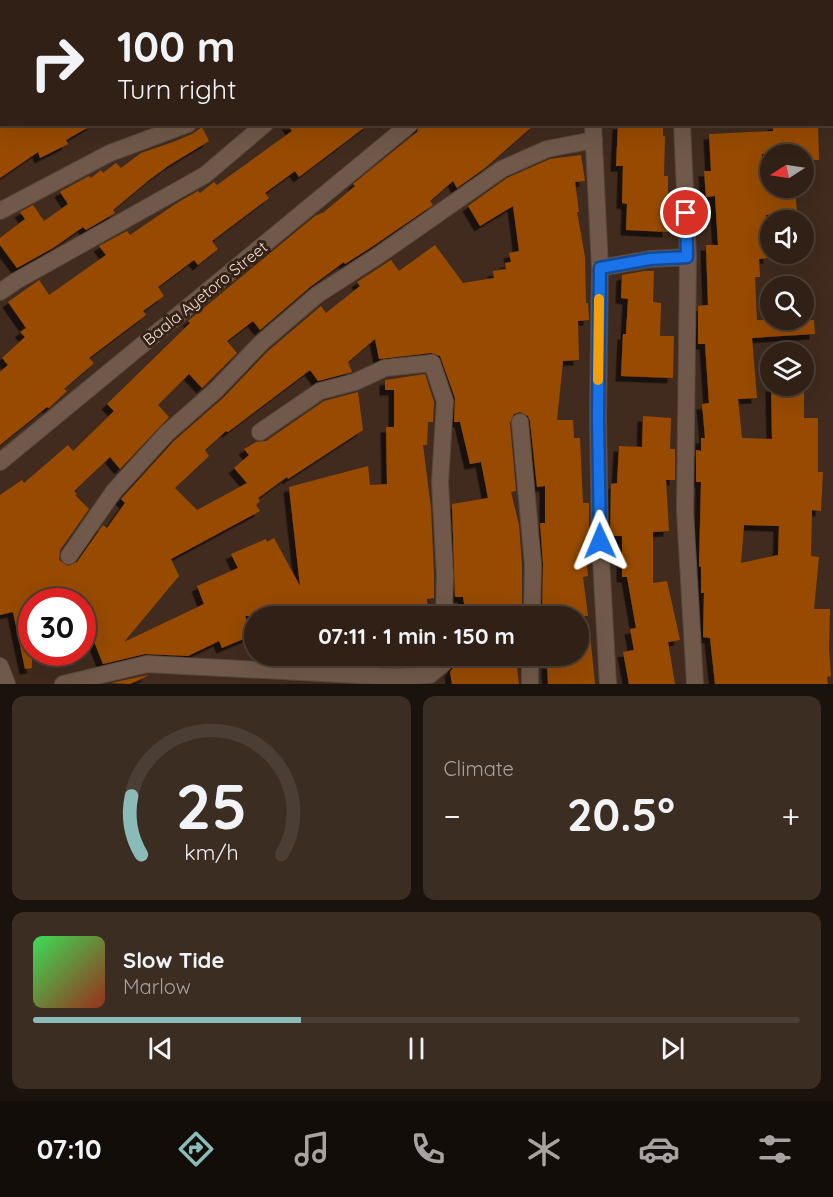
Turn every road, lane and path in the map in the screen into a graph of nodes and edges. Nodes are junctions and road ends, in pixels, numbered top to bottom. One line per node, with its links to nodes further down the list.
1 (184, 126): 6 (street)
2 (263, 126): 9 (street)
3 (408, 126): 12 (street, Baala Ayetoro Street)
4 (682, 126): 7 (street)
5 (593, 132): 8 (street); 13 (street)
6 (2, 204)
7 (687, 257): 8 (street); 23 (street)
8 (600, 268): 22 (street)
9 (0, 292)
10 (520, 422): 15 (street)
11 (260, 432): 14 (street)
12 (0, 462)
13 (69, 556)
14 (444, 606)
15 (532, 606)
16 (0, 666): 19 (street)
17 (440, 666): 20 (street)
18 (530, 666): 21 (street)
19 (7, 684)
20 (63, 684)
21 (530, 684)
22 (608, 684)
23 (695, 684)

